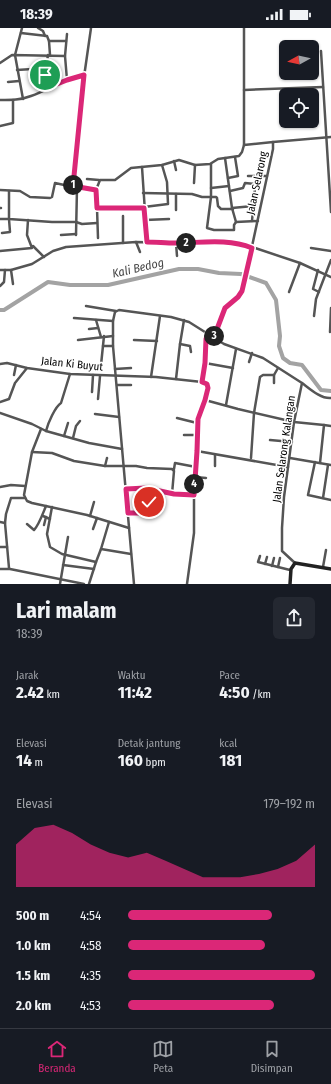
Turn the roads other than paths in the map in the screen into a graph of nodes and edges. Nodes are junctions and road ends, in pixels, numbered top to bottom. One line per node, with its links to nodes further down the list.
1 (22, 28): 5 (street)
2 (38, 28): 7 (street)
3 (91, 28): 17 (street)
4 (244, 28): 24 (street, Jalan Selarong)
5 (21, 33): 7 (street); 11 (street)
6 (67, 34): 9 (street)
7 (45, 36): 8 (street)
8 (49, 41): 9 (street); 12 (street)
9 (66, 41): 13 (street)
10 (321, 51): 22 (street)
11 (15, 55): 12 (street); 14 (street); 16 (street)
12 (49, 55): 13 (street); 15 (street)
13 (65, 56): 18 (street)
14 (0, 63)
15 (47, 68): 16 (street); 21 (street); 23 (street)
16 (17, 70): 19 (street)
17 (84, 75): 18 (street); 49 (street)
18 (67, 80): 21 (street)
19 (19, 81): 20 (street); 25 (street)
20 (8, 82)
21 (55, 84): 23 (street)
22 (323, 87): 24 (street); 29 (street)
23 (47, 88): 25 (street)
24 (244, 90): 32 (street, Jalan Selarong)
25 (23, 99): 27 (street)
26 (0, 100): 27 (street)
27 (13, 100): 28 (street)
28 (0, 126)
29 (326, 137): 30 (street); 31 (street); 66 (street)
30 (331, 137)
31 (273, 142): 32 (street, Jalan Selarong); 43 (street, Jalan Selarong)
32 (244, 145): 33 (street)
33 (235, 157): 34 (street); 45 (street)
34 (226, 158): 36 (street); 45 (street)
35 (174, 161): 37 (street); 38 (street); 40 (street)
36 (211, 164): 38 (street); 52 (street)
37 (162, 165): 39 (street); 58 (street)
38 (194, 165): 47 (street)
39 (142, 167): 46 (street); 57 (street)
40 (176, 170)
41 (248, 176): 42 (street)
42 (256, 176): 43 (street); 48 (street)
43 (267, 176): 74 (street, Jalan Selarong)
44 (87, 178): 46 (street)
45 (228, 178): 50 (street)
46 (100, 180): 54 (street)
47 (194, 183)
48 (255, 184): 56 (street); 61 (street)
49 (73, 186): 51 (street); 55 (street)
50 (229, 186): 52 (street); 56 (street)
51 (77, 188): 54 (street); 75 (street)
52 (211, 188): 60 (street)
53 (0, 190): 55 (street)
54 (96, 190): 63 (street)
55 (9, 191): 69 (street)
56 (230, 191): 64 (street)
57 (143, 193): 58 (street); 62 (street)
58 (168, 194): 59 (street); 62 (street)
59 (176, 194): 60 (street); 65 (street)
60 (211, 197): 64 (street); 76 (street)
61 (253, 206): 64 (street); 73 (street)
62 (144, 207): 63 (street); 72 (street)
63 (97, 208): 77 (street)
64 (232, 208): 76 (street)
65 (176, 210)
66 (331, 212)
67 (123, 216): 82 (street)
68 (0, 219): 69 (street)
69 (9, 219): 71 (street); 78 (street)
70 (169, 219): 72 (street)
71 (28, 220): 75 (street); 85 (street)
72 (145, 220): 81 (street)
73 (252, 221): 74 (street); 76 (street)
74 (258, 221): 86 (street, Jalan Selarong)
75 (76, 222): 77 (street); 79 (street)
76 (236, 222)
77 (97, 223): 80 (street)
78 (2, 233)
79 (61, 235)
80 (98, 238)
81 (147, 240): 83 (street); 84 (street)
82 (123, 241): 83 (street); 91 (street)
83 (136, 242): 90 (street)
84 (176, 243): 86 (street); 92 (street)
85 (32, 246): 88 (street); 91 (street)
86 (252, 248): 94 (street); 121 (street, Jalan Selarong)
87 (311, 248): 89 (street)
88 (0, 251)
89 (331, 251)
90 (140, 252)
91 (43, 256): 97 (street)
92 (177, 256)
93 (331, 260): 99 (street)
94 (300, 263): 98 (street); 103 (street)
95 (0, 270): 96 (street)
96 (5, 270): 97 (street); 102 (street)
97 (11, 270): 101 (street)
98 (318, 270): 99 (street); 104 (street)
99 (325, 273): 100 (street); 104 (street)
100 (331, 277)
101 (13, 284)
102 (0, 286)
103 (289, 292)
104 (319, 292): 109 (street)
105 (86, 306): 107 (street)
106 (331, 308): 114 (street)
107 (116, 311): 108 (street); 113 (street)
108 (160, 316): 112 (street); 124 (street)
109 (314, 316)
110 (74, 318): 111 (street)
111 (96, 320): 113 (street); 115 (street)
112 (184, 320): 118 (street, Jalan Selarong Kalangan); 125 (street)
113 (112, 321): 120 (street)
114 (331, 324): 117 (street)
115 (98, 328): 116 (street); 119 (street)
116 (89, 329)
117 (330, 332)
118 (208, 334): 121 (street, Jalan Selarong Kalangan); 132 (street)
119 (102, 336): 120 (street); 122 (street); 126 (street)
120 (113, 336): 127 (street)
121 (214, 337): 128 (street, Jalan Selarong Kalangan)
122 (78, 340)
123 (134, 340): 124 (street)
124 (157, 341): 147 (street)
125 (180, 344): 129 (street); 148 (street)
126 (103, 346): 127 (street); 135 (street)
127 (114, 346): 140 (street)
128 (236, 349): 130 (street, Jalan Selarong Kalangan); 138 (street)
129 (191, 352)
130 (252, 354): 131 (street); 139 (street, Jalan Selarong Kalangan)
131 (249, 362)
132 (205, 363): 138 (street); 149 (street)
133 (16, 364): 134 (street, Jalan Ki Buyut); 136 (street, Jalan Ki Buyut); 144 (street)
134 (0, 365)
135 (101, 365)
136 (27, 368): 141 (street, Jalan Ki Buyut); 158 (street)
137 (131, 368): 140 (street)
138 (233, 368): 159 (street)
139 (278, 368): 143 (street); 151 (street, Jalan Selarong Kalangan)
140 (115, 369): 146 (street)
141 (70, 374): 142 (street, Jalan Ki Buyut); 172 (street)
142 (93, 375): 145 (street, Jalan Ki Buyut); 154 (street)
143 (274, 375): 150 (street); 161 (street)
144 (14, 376)
145 (100, 376): 146 (street, Jalan Ki Buyut); 156 (street)
146 (116, 376): 147 (street, Jalan Ki Buyut); 152 (street)
147 (151, 377): 148 (street, Jalan Ki Buyut)
148 (176, 379): 149 (street, Jalan Ki Buyut)
149 (202, 382): 157 (street)
150 (274, 383)
151 (302, 383): 155 (street); 166 (street, Jalan Selarong Kalangan)
152 (117, 385): 153 (street); 163 (street)
153 (132, 385)
154 (92, 392)
155 (331, 398)
156 (98, 399)
157 (205, 400): 159 (street); 168 (street)
158 (0, 402)
159 (226, 405): 161 (street)
160 (0, 413): 171 (street)
161 (254, 413): 166 (street); 184 (street)
162 (95, 414): 163 (street)
163 (119, 417): 179 (street)
164 (177, 418): 168 (street)
165 (80, 421): 176 (street)
166 (294, 422): 169 (street); 178 (street, Jalan Selarong Kalangan)
167 (68, 423): 175 (street)
168 (197, 423): 174 (street)
169 (324, 425): 170 (street); 187 (street)
170 (331, 426)
171 (41, 429): 172 (street); 181 (street)
172 (46, 431): 175 (street)
173 (184, 435): 174 (street)
174 (197, 435): 180 (street)
175 (64, 436): 176 (street)
176 (73, 438): 179 (street)
177 (270, 440): 178 (street)
178 (292, 442): 185 (street, Jalan Selarong Kalangan)
179 (122, 449): 191 (street)
180 (197, 451): 182 (street); 192 (street)
181 (32, 452): 189 (street); 197 (street)
182 (216, 455): 190 (street); 193 (street)
183 (107, 458): 189 (street)
184 (252, 458)
185 (290, 458): 186 (street); 193 (street, Jalan Selarong Kalangan)
186 (315, 462): 187 (street); 203 (street)
187 (320, 463): 188 (street)
188 (329, 465): 203 (street)
189 (105, 466): 191 (street)
190 (215, 466)
191 (124, 467): 194 (street); 199 (street)
192 (196, 467): 194 (street); 195 (street)
193 (288, 467): 234 (street, Jalan Selarong Kalangan)
194 (174, 470): 200 (street)
195 (194, 477): 196 (street); 201 (street)
196 (206, 478)
197 (25, 486): 198 (street); 202 (street)
198 (0, 487)
199 (126, 489): 200 (street); 209 (street)
200 (172, 494): 201 (street)
201 (194, 495): 250 (street)
202 (24, 498): 207 (street); 217 (street)
203 (323, 498): 204 (street)
204 (331, 500)
205 (94, 502): 211 (street)
206 (149, 502): 209 (street)
207 (46, 506): 208 (street); 210 (street)
208 (52, 507): 211 (street); 214 (street)
209 (128, 513): 220 (street)
210 (43, 516): 212 (street); 218 (street)
211 (90, 516): 213 (street)
212 (46, 517): 214 (street); 219 (street)
213 (97, 518): 216 (street); 221 (street)
214 (50, 519): 227 (street)
215 (0, 522): 217 (street)
216 (109, 522): 220 (street); 225 (street)
217 (5, 523): 224 (street)
218 (27, 524)
219 (44, 525)
220 (128, 528): 228 (street)
221 (94, 529)
222 (68, 537): 227 (street)
223 (0, 547): 224 (street)
224 (7, 547): 241 (street)
225 (101, 549): 228 (street); 233 (street)
226 (326, 550): 239 (street)
227 (64, 554): 233 (street); 236 (street)
228 (131, 554): 249 (street)
229 (260, 556): 235 (street)
230 (267, 557): 235 (street)
231 (274, 558): 237 (street)
232 (280, 558): 238 (street)
233 (96, 562): 242 (street)
234 (295, 562): 239 (main road); 244 (main road)
235 (265, 564): 237 (street)
236 (63, 565): 242 (street); 245 (street)
237 (272, 566): 238 (street)
238 (278, 567): 244 (street)
239 (323, 567): 243 (main road)
240 (0, 569): 241 (street)
241 (10, 569): 245 (street)
242 (94, 569): 248 (street)
243 (331, 569)
244 (290, 570): 251 (main road)
245 (60, 580): 246 (street); 247 (street)
246 (60, 584)
247 (84, 584)
248 (89, 584)
249 (134, 584)
250 (187, 584)
251 (290, 584)

